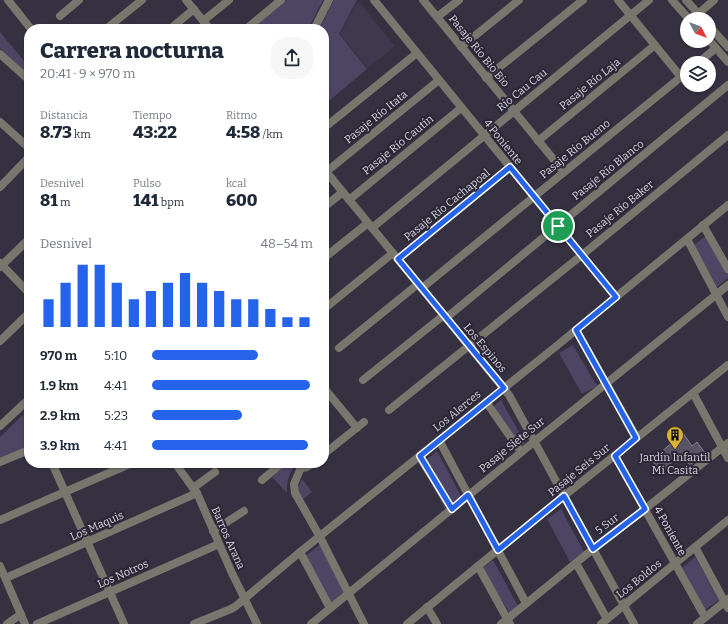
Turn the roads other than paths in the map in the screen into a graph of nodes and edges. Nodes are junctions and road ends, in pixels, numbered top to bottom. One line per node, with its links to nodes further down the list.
1 (8, 0): 26 (street)
2 (79, 0): 23 (street)
3 (142, 0): 27 (street)
4 (186, 0): 18 (street)
5 (229, 0): 25 (street)
6 (280, 0): 30 (street)
7 (328, 0): 31 (street)
8 (374, 0): 37 (street, 4 Poniente)
9 (423, 0): 24 (street, Pasaje Río Bio Bio)
10 (459, 0): 24 (street)
11 (519, 0): 35 (street)
12 (582, 0): 44 (street)
13 (618, 0): 22 (street)
14 (650, 0): 22 (street, Río Cau Cau)
15 (672, 0): 19 (street)
16 (686, 0): 20 (street)
17 (714, 0): 21 (street)
18 (194, 9): 25 (street); 28 (street)
19 (683, 12)
20 (696, 12)
21 (704, 12)
22 (630, 15): 34 (street); 48 (street, Río Cau Cau)
23 (60, 16)
24 (437, 18): 35 (street, Pasaje Río Bio Bio)
25 (203, 21): 29 (street)
26 (27, 24)
27 (112, 24)
28 (176, 24)
29 (206, 24)
30 (252, 24)
31 (316, 24)
32 (716, 33): 33 (street)
33 (727, 43)
34 (655, 45): 41 (street); 53 (street, Pasaje Río Laja)
35 (461, 47): 44 (street, Pasaje Río Bio Bio)
36 (716, 48): 39 (street); 40 (street)
37 (417, 53): 45 (street, 4 Poniente); 50 (street)
38 (0, 54): 42 (street)
39 (706, 56)
40 (728, 62)
41 (680, 70)
42 (24, 76)
43 (680, 77): 58 (street, Pasaje Río Bueno)
44 (486, 78): 48 (street, Pasaje Río Bio Bio)
45 (439, 80): 47 (street, 4 Poniente); 56 (street, Pasaje Río Itata)
46 (728, 85): 68 (street, Pasaje Río Blanco)
47 (462, 108): 51 (street, 4 Poniente); 63 (street, Pasaje Río Cautín)
48 (514, 111): 51 (street, Río Cau Cau); 53 (street, Pasaje Río Bio Bio)
49 (0, 122): 54 (street)
50 (329, 124)
51 (484, 135): 57 (street, 4 Poniente); 66 (street, Río Cau Cau)
52 (728, 135): 72 (street, Pasaje Río Baker)
53 (538, 141): 58 (street, Pasaje Río Bio Bio)
54 (24, 144)
55 (24, 163): 60 (street)
56 (329, 167)
57 (510, 167): 62 (street, 4 Poniente); 73 (street, Pasaje Río Cachapoal)
58 (564, 172): 62 (street, Pasaje Río Bueno)
59 (329, 175): 61 (street, Los Espinos)
60 (0, 187)
61 (343, 192): 63 (street, Los Espinos); 64 (street)
62 (534, 197): 68 (street, 4 Poniente); 77 (street, Pasaje Río Bueno)
63 (349, 200): 66 (street, Los Espinos)
64 (329, 203)
65 (728, 205): 67 (street, Los Alerces)
66 (370, 225): 71 (street, Río Cau Cau); 73 (street, Los Espinos)
67 (703, 225): 69 (street, Los Alerces); 75 (street)
68 (558, 226): 72 (street, 4 Poniente); 82 (street, Pasaje Río Blanco)
69 (687, 238): 79 (street); 80 (street, Los Alerces)
70 (24, 244): 74 (street)
71 (329, 254)
72 (582, 255): 80 (street, 4 Poniente); 87 (street, Pasaje Río Baker)
73 (395, 256): 77 (street, Los Espinos); 81 (street, Pasaje Río Cachapoal)
74 (1, 265): 78 (street)
75 (728, 269)
76 (728, 285): 79 (street, Pasaje Siete Sur)
77 (420, 286): 82 (street, Los Espinos); 88 (street, Pasaje Río Bueno)
78 (24, 288)
79 (716, 295): 83 (street); 91 (street, Pasaje Siete Sur)
80 (616, 297): 85 (street, Los Alerces)
81 (329, 305)
82 (445, 316): 87 (street, Los Espinos); 90 (street, Pasaje Río Blanco)
83 (728, 317)
84 (24, 318): 86 (street)
85 (576, 330): 91 (street); 92 (street, Los Alerces)
86 (0, 341)
87 (469, 345): 92 (street, Los Espinos); 97 (street, Pasaje Río Baker)
88 (339, 348)
89 (728, 365): 93 (street, Pasaje Seis Sur)
90 (363, 380)
91 (606, 384): 101 (street); 103 (street, Pasaje Siete Sur)
92 (504, 388): 95 (street, Los Alerces); 103 (street, Los Espinos)
93 (693, 393): 101 (street, Pasaje Seis Sur); 104 (street)
94 (329, 394): 100 (street)
95 (486, 402): 102 (street, Los Alerces); 107 (street)
96 (24, 403): 99 (street)
97 (389, 410)
98 (364, 422): 100 (street)
99 (0, 426)
100 (357, 428): 105 (street)
101 (636, 438): 109 (street, Pasaje Seis Sur)
102 (439, 440): 108 (street, Los Alerces); 121 (street)
103 (535, 441): 107 (street, Pasaje Siete Sur); 122 (street, Los Espinos)
104 (725, 445): 110 (street); 124 (street, 5 Sur)
105 (329, 450)
106 (24, 452): 111 (street)
107 (521, 452): 121 (street, Pasaje Siete Sur)
108 (420, 456): 123 (street); 129 (street, Los Alerces)
109 (615, 456): 122 (street, Pasaje Seis Sur); 124 (street, 4 Poniente)
110 (728, 458)
111 (0, 462)
112 (54, 468): 120 (street)
113 (120, 468): 120 (street)
114 (179, 468): 119 (street, Barros Arana)
115 (276, 468): 118 (street)
116 (301, 468): 129 (street)
117 (215, 472): 119 (street, Los Maquis)
118 (262, 480)
119 (195, 491): 128 (street, Barros Arana); 130 (street, Los Maquis)
120 (65, 492): 126 (street); 130 (street)
121 (468, 495): 123 (street, Pasaje Siete Sur); 134 (street)
122 (564, 496): 133 (street, Los Espinos); 134 (street, Pasaje Seis Sur)
123 (452, 509): 142 (street, Pasaje Siete Sur)
124 (645, 509): 133 (street, 5 Sur); 137 (street, 4 Poniente)
125 (244, 511): 128 (street)
126 (0, 520)
127 (728, 520): 132 (street, Los Boldos)
128 (213, 531): 131 (street, Barros Arana)
129 (320, 537): 135 (street, Los Alerces); 142 (street)
130 (88, 542): 140 (street, Los Maquis); 141 (street)
131 (219, 544): 141 (street, Los Notros); 143 (street, Barros Arana)
132 (695, 547): 137 (street, Los Boldos); 145 (street, 4 Poniente)
133 (593, 549): 136 (street, 5 Sur); 146 (street, Los Espinos)
134 (498, 550): 139 (street, Pasaje Seis Sur); 144 (street)
135 (300, 552): 143 (street, Los Alerces); 147 (street)
136 (576, 563): 144 (street, 5 Sur); 152 (street)
137 (675, 563): 146 (street, Los Boldos); 150 (street, 4 Poniente)
138 (0, 566): 140 (street)
139 (478, 566): 148 (street, Pasaje Seis Sur); 151 (street)
140 (6, 578): 149 (street)
141 (110, 592): 155 (street, Los Notros); 156 (street)
142 (349, 593): 147 (street, Pasaje Siete Sur); 160 (street)
143 (244, 599): 157 (street, Los Alerces); 158 (street, Barros Arana)
144 (526, 603): 151 (street, 5 Sur)
145 (727, 603): 150 (street)
146 (624, 605): 152 (street, Los Boldos); 163 (street, Los Espinos)
147 (330, 608): 159 (street, Pasaje Siete Sur)
148 (427, 608): 161 (street, Pasaje Seis Sur); 162 (street)
149 (21, 614): 153 (street); 154 (street)
150 (705, 617): 164 (street)
151 (506, 622)
152 (604, 622)
153 (7, 624)
154 (25, 624)
155 (37, 624)
156 (124, 624)
157 (194, 624)
158 (257, 624)
159 (311, 624)
160 (364, 624)
161 (407, 624)
162 (437, 624)
163 (634, 624)
164 (697, 624)

